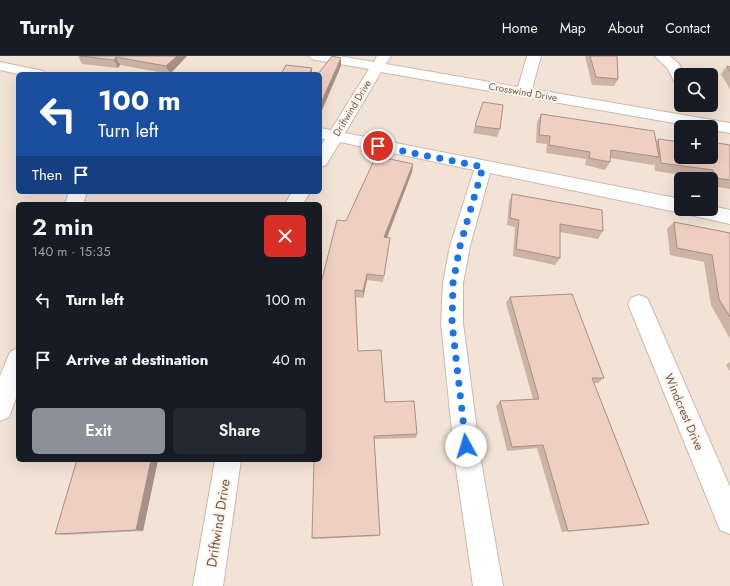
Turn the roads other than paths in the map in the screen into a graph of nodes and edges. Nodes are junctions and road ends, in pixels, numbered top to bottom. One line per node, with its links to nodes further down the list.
1 (316, 56): 4 (street, Crosswind Drive)
2 (534, 56): 8 (street)
3 (662, 56): 6 (street)
4 (380, 61): 8 (street, Crosswind Drive); 13 (street, Driftwind Drive)
5 (0, 66): 7 (street)
6 (674, 68)
7 (28, 72)
8 (524, 92): 10 (street, Crosswind Drive)
9 (685, 112): 10 (street)
10 (686, 120)
11 (718, 126): 12 (street, Crosswind Drive)
12 (730, 128)
13 (327, 135): 14 (street, Driftwind Drive); 15 (street)
14 (322, 154)
15 (483, 167): 16 (street); 25 (street)
16 (674, 205)
17 (718, 214): 18 (street)
18 (730, 217)
19 (639, 304): 23 (street, Windcrest Drive)
20 (16, 365): 21 (street)
21 (0, 409)
22 (228, 462): 24 (street, Driftwind Drive)
23 (730, 520)
24 (208, 586)
25 (488, 586)

